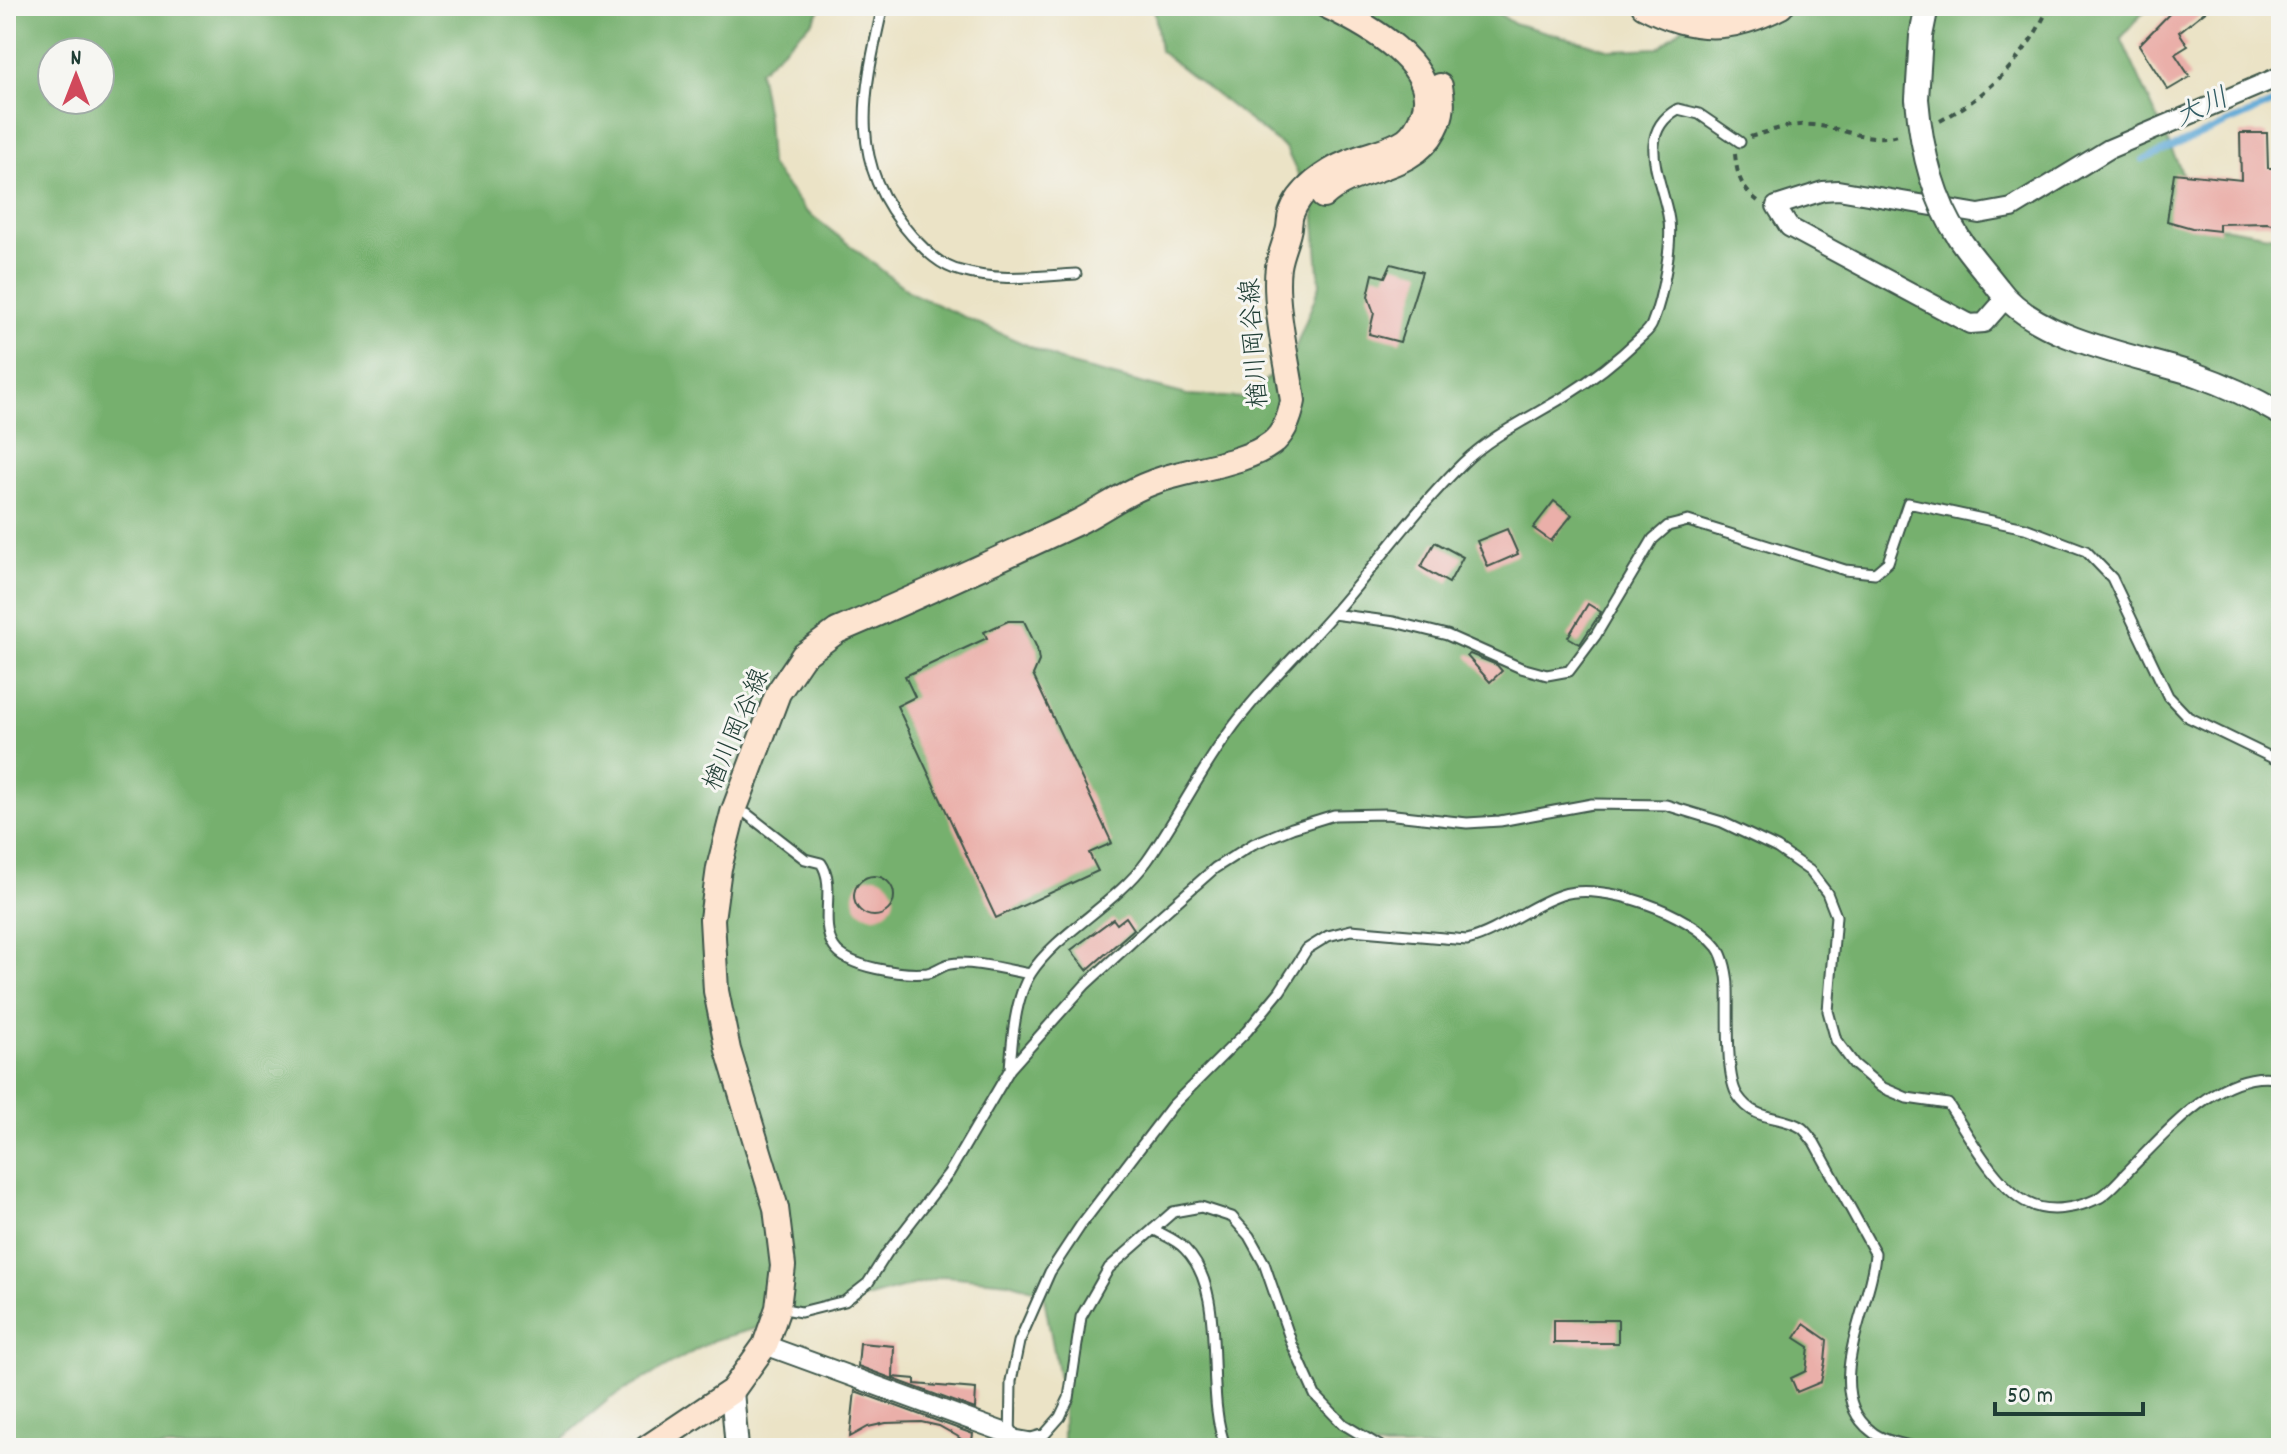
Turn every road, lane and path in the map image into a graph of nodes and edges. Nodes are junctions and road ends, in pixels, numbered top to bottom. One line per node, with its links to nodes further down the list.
1 (883, 6): 14 (lane)
2 (1327, 6): 13 (main road, 楢川岡谷線)
3 (1353, 6): 13 (main road)
4 (1644, 6): 5 (main road)
5 (1781, 6)
6 (1927, 6): 15 (street, bridge)
7 (2049, 6): 9 (path)
8 (2281, 76): 12 (street)
9 (1927, 125)
10 (1913, 130): 11 (path)
11 (1740, 142): 12 (path); 17 (lane)
12 (1776, 206): 15 (street)
13 (1288, 232): 24 (main road, 楢川岡谷線)
14 (1076, 274)
15 (2002, 293): 16 (street)
16 (2281, 414)
17 (1333, 614): 18 (lane); 20 (lane)
18 (2281, 762)
19 (747, 814): 20 (lane)
20 (1030, 974): 21 (lane)
21 (1010, 1069): 22 (lane); 24 (lane)
22 (2281, 1079)
23 (1153, 1229): 27 (lane); 30 (lane); 31 (lane)
24 (778, 1308): 25 (main road, 楢川岡谷線)
25 (765, 1345): 26 (main road, 楢川岡谷線); 27 (street)
26 (732, 1391): 28 (main road, 楢川岡谷線); 29 (street)
27 (1010, 1441): 32 (lane)
28 (647, 1448)
29 (737, 1448)
30 (1226, 1448)
31 (1383, 1448)
32 (1918, 1448)

